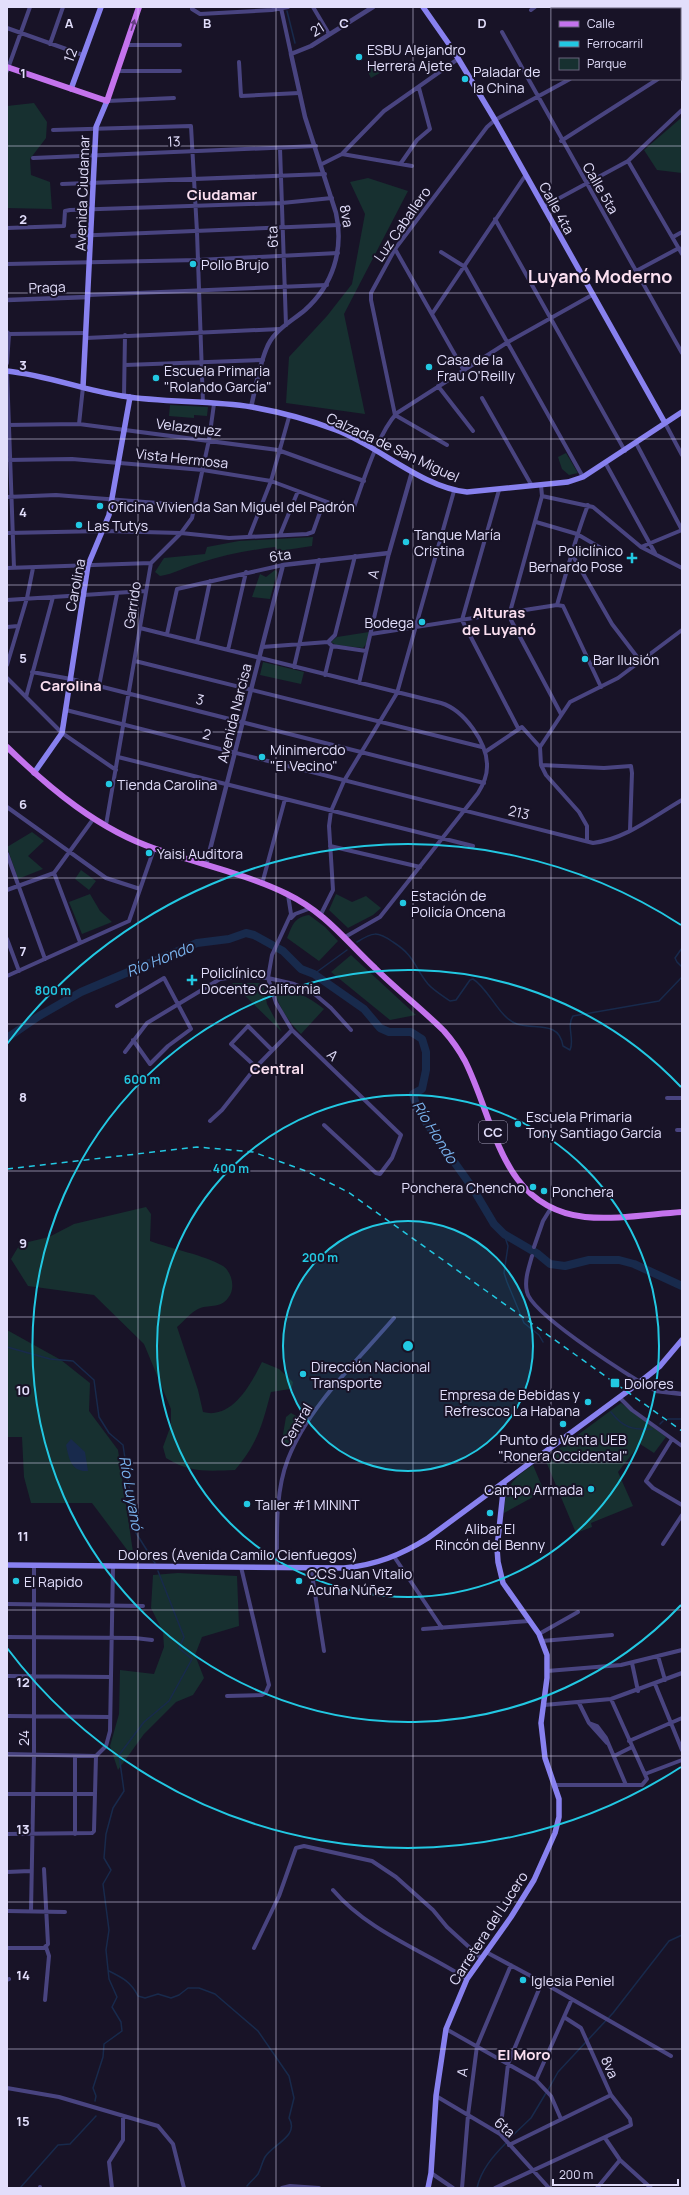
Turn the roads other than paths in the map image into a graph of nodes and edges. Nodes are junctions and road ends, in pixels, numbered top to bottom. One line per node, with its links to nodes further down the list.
1 (30, 7): 13 (street)
2 (63, 7): 15 (street)
3 (102, 7): 19 (main road, 12)
4 (139, 7): 16 (main road, Avenida Ciudamar, one-way to 4)
5 (288, 7): 10 (street)
6 (312, 7): 14 (street)
7 (373, 7): 14 (street, 21)
8 (423, 7): 20 (main road, Calle 4ta)
9 (192, 8): 10 (street)
10 (281, 8): 18 (street, 8va)
11 (7, 28): 13 (street)
12 (502, 32): 31 (street, Calle 5ta)
13 (20, 33): 15 (street); 22 (street)
14 (329, 34): 18 (street, 21)
15 (50, 44): 19 (street)
16 (127, 45): 17 (street); 23 (main road, Avenida Ciudamar)
17 (180, 45)
18 (291, 54): 29 (street, 8va)
19 (83, 55): 28 (main road, 12)
20 (458, 59): 27 (street); 34 (main road, Calle 4ta)
21 (239, 62): 29 (street)
22 (8, 68): 28 (main road)
23 (118, 71): 24 (street); 32 (main road, Avenida Ciudamar)
24 (180, 71)
25 (568, 80): 31 (street)
26 (656, 80): 37 (street)
27 (419, 88): 41 (street); 45 (street)
28 (71, 89): 32 (main road)
29 (300, 93): 38 (street, 8va)
30 (174, 98): 32 (street)
31 (538, 98): 34 (street); 37 (street, Calle 5ta)
32 (107, 101): 35 (main road, Avenida Ciudamar)
33 (682, 110): 44 (street)
34 (495, 120): 50 (main road, Calle 4ta); 70 (street, Luz Caballero)
35 (96, 127): 36 (street); 40 (street); 42 (main road, Avenida Ciudamar)
36 (53, 130)
37 (562, 141): 53 (street, Calle 5ta)
38 (316, 146): 39 (street, 13); 46 (street, 8va)
39 (280, 148): 40 (street, 13); 49 (street, 6ta)
40 (193, 152): 42 (street, 13); 51 (street)
41 (342, 154): 45 (street); 46 (street)
42 (95, 155): 43 (street, 13); 52 (main road, Avenida Ciudamar)
43 (33, 158)
44 (628, 161): 53 (street); 68 (street)
45 (401, 163): 47 (street)
46 (322, 164): 48 (street, 8va)
47 (412, 166)
48 (325, 174): 49 (street); 55 (street, 8va)
49 (280, 176): 51 (street); 56 (street, 6ta)
50 (525, 176): 58 (main road, Calle 4ta); 60 (street)
51 (194, 179): 52 (street); 57 (street)
52 (94, 182): 54 (street); 59 (main road, Avenida Ciudamar)
53 (585, 183): 58 (street); 79 (street, Calle 5ta)
54 (62, 184)
55 (332, 198): 56 (street); 61 (street, 8va)
56 (282, 203): 57 (street); 63 (street, 6ta)
57 (196, 205): 59 (street); 64 (street)
58 (543, 207): 83 (main road, Calle 4ta)
59 (92, 210): 62 (street); 67 (main road, Avenida Ciudamar)
60 (495, 220): 78 (street); 87 (street)
61 (339, 225): 63 (street); 72 (street, 8va)
62 (7, 228)
63 (283, 229): 64 (street); 74 (street, 6ta)
64 (197, 232): 67 (street); 75 (street)
65 (682, 232): 68 (street)
66 (72, 236): 67 (street)
67 (91, 236): 76 (main road, Avenida Ciudamar)
68 (673, 237): 69 (street)
69 (679, 248): 73 (street); 79 (street)
70 (394, 249): 86 (street); 110 (street, Luz Caballero)
71 (442, 252): 78 (street)
72 (338, 253): 74 (street); 80 (street, 8va)
73 (682, 254)
74 (284, 256): 75 (street); 81 (street, 6ta)
75 (198, 260): 76 (street); 82 (street)
76 (91, 263): 77 (street); 84 (main road, Avenida Ciudamar)
77 (7, 264)
78 (465, 267): 86 (street); 94 (street)
79 (636, 271): 95 (street, Calle 5ta)
80 (327, 285): 81 (street); 88 (street, 8va)
81 (285, 287): 82 (street); 88 (street, 6ta)
82 (199, 291): 84 (street); 90 (street)
83 (592, 295): 87 (street); 112 (main road, Calle 4ta)
84 (88, 296): 85 (street, Praga); 92 (main road, Avenida Ciudamar)
85 (7, 300)
86 (432, 314): 100 (street)
87 (551, 318): 94 (street); 121 (street)
88 (286, 325): 89 (street, 8va)
89 (280, 329): 90 (street); 96 (street, 8va)
90 (201, 332): 93 (street); 98 (street)
91 (8, 333): 92 (street); 97 (street)
92 (86, 335): 93 (street); 103 (main road, Avenida Ciudamar)
93 (125, 336): 99 (street)
94 (508, 342): 100 (street); 129 (street)
95 (682, 353)
96 (263, 360): 98 (street); 108 (street, 8va)
97 (7, 363)
98 (202, 364): 99 (street); 106 (street)
99 (125, 365): 104 (street)
100 (464, 370): 102 (street)
101 (7, 371): 103 (main road, Calzada de San Miguel); 114 (street)
102 (438, 386): 110 (street); 116 (street)
103 (83, 387): 104 (main road, Calzada de San Miguel); 113 (street)
104 (127, 396): 106 (main road, Calzada de San Miguel); 115 (main road, Carolina)
105 (482, 398): 133 (street)
106 (203, 403): 107 (main road, Calzada de San Miguel)
107 (214, 404): 108 (main road, Calzada de San Miguel); 117 (street, Garrido)
108 (251, 407): 111 (main road, Calzada de San Miguel)
109 (682, 412): 112 (main road, Calzada de San Miguel)
110 (395, 416): 119 (street); 122 (street)
111 (289, 417): 120 (street); 122 (main road, Calzada de San Miguel)
112 (665, 423): 118 (main road, Calzada de San Miguel); 123 (street)
113 (79, 424): 114 (street, Velazquez); 115 (street, Velazquez)
114 (8, 425): 124 (street)
115 (125, 430): 117 (street, Velazquez); 125 (main road, Carolina)
116 (473, 431)
117 (209, 440): 120 (street, Velazquez); 127 (street, Garrido)
118 (636, 443): 121 (main road, Calzada de San Miguel); 145 (street)
119 (447, 446)
120 (278, 450): 130 (street); 131 (street, Velazquez)
121 (625, 451): 126 (main road, Calzada de San Miguel)
122 (376, 452): 128 (main road, Calzada de San Miguel); 131 (street)
123 (682, 455)
124 (9, 460): 125 (street, Vista Hermosa); 139 (street)
125 (119, 463): 127 (street, Vista Hermosa); 140 (main road, Carolina)
126 (606, 464): 129 (main road, Calzada de San Miguel); 153 (street)
127 (202, 470): 130 (street, Vista Hermosa); 143 (street, Garrido)
128 (412, 472): 136 (main road, Calzada de San Miguel); 155 (street, A)
129 (584, 477): 132 (main road, Calzada de San Miguel)
130 (271, 480): 135 (street, Vista Hermosa); 152 (street)
131 (364, 481): 141 (street, Vista Hermosa)
132 (541, 485): 133 (main road, Calzada de San Miguel); 137 (street)
133 (532, 486): 134 (main road, Calzada de San Miguel)
134 (499, 490): 136 (main road, Calzada de San Miguel); 178 (street)
135 (298, 491): 141 (street, Vista Hermosa); 151 (street)
136 (454, 491): 181 (street)
137 (542, 496): 142 (street); 144 (street)
138 (7, 497): 139 (street)
139 (13, 497): 140 (street); 148 (street)
140 (113, 499): 143 (street); 146 (main road, Carolina)
141 (324, 501): 151 (street)
142 (588, 505): 150 (street); 154 (street)
143 (196, 506): 149 (street, Garrido)
144 (536, 522): 150 (street); 177 (street)
145 (682, 530): 153 (street)
146 (104, 531): 148 (street); 149 (street); 162 (main road, Carolina)
147 (7, 533): 148 (street)
148 (14, 533): 166 (street)
149 (181, 533): 152 (street); 161 (street, Garrido)
150 (577, 534): 156 (street); 159 (street)
151 (280, 535): 152 (street)
152 (249, 537)
153 (650, 543): 154 (street); 157 (street)
154 (641, 547): 157 (street)
155 (390, 553): 158 (street, 6ta); 185 (street, A)
156 (611, 554)
157 (655, 554): 164 (street)
158 (354, 556): 160 (street, 6ta); 187 (street)
159 (573, 556): 176 (street); 195 (street)
160 (319, 560): 163 (street, 6ta); 188 (street)
161 (151, 563): 162 (street); 170 (street, Garrido)
162 (88, 565): 167 (street); 172 (main road, Carolina)
163 (283, 565): 168 (street, 6ta); 190 (street, Avenida Narcisa)
164 (681, 566)
165 (7, 568): 166 (street)
166 (14, 568): 167 (street)
167 (33, 568): 174 (street)
168 (246, 572): 169 (street, 6ta); 191 (street)
169 (210, 581): 184 (street, 6ta); 186 (street)
170 (145, 591): 171 (street); 182 (street, Garrido)
171 (117, 594): 172 (street); 203 (street)
172 (84, 595): 173 (street); 201 (main road, Carolina)
173 (53, 597): 174 (street); 198 (street)
174 (27, 598): 175 (street); 179 (street)
175 (7, 600)
176 (557, 605): 177 (street); 204 (street)
177 (510, 612): 178 (street); 210 (street)
178 (462, 620): 181 (street); 214 (street)
179 (18, 626): 180 (street); 196 (street)
180 (7, 627)
181 (416, 627): 185 (street); 207 (street)
182 (140, 628): 184 (street); 194 (street, Garrido)
183 (682, 630): 195 (street)
184 (167, 634): 186 (street)
185 (371, 634): 192 (street, A)
186 (197, 642): 191 (street)
187 (328, 642): 188 (street); 189 (street)
188 (299, 646): 190 (street); 197 (street)
189 (332, 646): 192 (street); 199 (street)
190 (262, 647): 193 (street, Avenida Narcisa)
191 (228, 650): 193 (street)
192 (366, 651): 202 (street, A)
193 (259, 658): 197 (street); 205 (street, Avenida Narcisa)
194 (135, 661): 205 (street); 206 (street, Garrido)
195 (641, 662): 204 (street)
196 (7, 665)
197 (294, 667): 199 (street)
198 (32, 672): 201 (street, 3); 208 (street)
199 (325, 675): 202 (street)
200 (7, 678): 208 (street)
201 (71, 678): 203 (street, 3); 209 (main road, Carolina)
202 (359, 683): 207 (street)
203 (99, 686): 206 (street, 3)
204 (600, 687): 210 (street)
205 (252, 690): 211 (street, Avenida Narcisa); 212 (street)
206 (128, 693): 211 (street, 3); 213 (street, Garrido)
207 (397, 693): 212 (street); 217 (street)
208 (26, 697): 215 (street)
209 (66, 710): 213 (street, 2); 215 (main road, Carolina)
210 (561, 714): 218 (street)
211 (243, 721): 219 (street, 3); 221 (street, Avenida Narcisa)
212 (379, 722): 217 (street); 219 (street)
213 (123, 725): 221 (street, 2); 222 (street, Garrido)
214 (520, 728): 218 (street); 220 (street)
215 (62, 733): 224 (street); 225 (main road, Carolina)
216 (7, 747): 225 (main road, CC)
217 (482, 747): 220 (street)
218 (540, 747): 223 (street)
219 (361, 752): 226 (street); 227 (street, 3)
220 (485, 752): 227 (street)
221 (236, 753): 226 (street, 2); 228 (street, Avenida Narcisa)
222 (118, 757): 224 (street, Garrido); 228 (street)
223 (541, 765): 236 (street); 238 (street)
224 (116, 770): 235 (street, Garrido)
225 (34, 773): 234 (main road, CC)
226 (344, 781): 232 (street); 233 (street, 213)
227 (484, 783): 233 (street)
228 (227, 785): 229 (street); 244 (street, Avenida Narcisa)
229 (285, 799): 232 (street); 247 (street)
230 (682, 800): 236 (street, 213)
231 (7, 807): 242 (street)
232 (331, 811): 237 (street); 239 (street)
233 (464, 811): 237 (street); 238 (street, 213)
234 (94, 818): 235 (main road, CC); 242 (street)
235 (106, 826): 241 (main road, CC)
236 (630, 830): 238 (street, 213)
237 (443, 838): 240 (street); 245 (street)
238 (587, 841)
239 (330, 846): 245 (street); 253 (street)
240 (473, 846)
241 (154, 849): 244 (main road, CC); 249 (street)
242 (69, 852): 246 (street); 249 (street)
243 (7, 854): 248 (street)
244 (206, 865): 247 (main road, CC)
245 (420, 867): 256 (street)
246 (54, 873): 248 (street); 257 (street)
247 (262, 884): 251 (main road, CC)
248 (18, 886): 250 (street); 258 (street)
249 (140, 889): 257 (street)
250 (7, 890)
251 (288, 895): 252 (main road, CC); 254 (street)
252 (311, 908): 253 (main road, CC); 254 (street)
253 (321, 914): 256 (main road, CC)
254 (289, 920): 261 (street)
255 (7, 939): 259 (street)
256 (346, 939): 274 (main road, CC)
257 (80, 942): 258 (street)
258 (45, 959): 259 (street)
259 (19, 971): 260 (street)
260 (7, 976)
261 (268, 978): 262 (street); 264 (street, A); 265 (street)
262 (179, 1004): 263 (street); 266 (street); 266 (street)
263 (117, 1006)
264 (292, 1030): 267 (street); 273 (street, A)
265 (351, 1030)
266 (133, 1040): 268 (street)
267 (272, 1050): 269 (street); 269 (street)
268 (125, 1052)
269 (256, 1067): 272 (street)
270 (667, 1098): 271 (street)
271 (682, 1098)
272 (210, 1121)
273 (324, 1125)
274 (551, 1208): 275 (main road, CC); 276 (street)
275 (682, 1212)
276 (534, 1247)
277 (532, 1256): 280 (street)
278 (394, 1318): 294 (street, Central)
279 (682, 1340): 280 (main road, Dolores (Avenida Camilo Cienfuegos))
280 (640, 1382): 281 (street); 282 (main road, Dolores (Avenida Camilo Cienfuegos))
281 (682, 1394)
282 (619, 1397): 283 (street); 285 (main road, Dolores (Avenida Camilo Cienfuegos))
283 (672, 1439): 284 (street); 286 (street)
284 (682, 1446)
285 (504, 1483): 289 (main road, Dolores (Avenida Camilo Cienfuegos)); 301 (main road, Carretera del Lucero)
286 (682, 1505)
287 (682, 1515): 288 (street)
288 (663, 1544)
289 (395, 1558): 295 (main road, Dolores (Avenida Camilo Cienfuegos)); 302 (street)
290 (7, 1565): 291 (main road, Dolores (Avenida Camilo Cienfuegos))
291 (34, 1566): 292 (main road, Dolores (Avenida Camilo Cienfuegos)); 297 (street, 24)
292 (113, 1566): 293 (main road, Dolores (Avenida Camilo Cienfuegos)); 298 (street)
293 (241, 1567): 294 (main road, Dolores (Avenida Camilo Cienfuegos)); 323 (street)
294 (277, 1567): 295 (main road, Dolores (Avenida Camilo Cienfuegos))
295 (311, 1568): 312 (street)
296 (7, 1604): 297 (street)
297 (34, 1604): 298 (street); 307 (street, 24)
298 (112, 1606): 299 (street); 308 (street)
299 (143, 1606)
300 (578, 1612): 304 (street)
301 (529, 1621): 302 (street); 304 (main road, Carretera del Lucero)
302 (442, 1628): 303 (street)
303 (423, 1629)
304 (539, 1634): 310 (main road, Carretera del Lucero)
305 (612, 1635): 310 (street)
306 (7, 1637): 307 (street)
307 (34, 1638): 308 (street); 318 (street, 24)
308 (112, 1638): 309 (street); 319 (street)
309 (152, 1640)
310 (542, 1641): 315 (main road, Carretera del Lucero)
311 (682, 1650): 313 (street)
312 (324, 1651)
313 (658, 1656): 314 (street); 320 (street)
314 (632, 1663): 315 (street); 322 (street)
315 (547, 1671): 326 (main road, Carretera del Lucero)
316 (682, 1673): 320 (street)
317 (7, 1676): 318 (street)
318 (34, 1676): 319 (street); 328 (street, 24)
319 (111, 1677): 329 (street)
320 (665, 1680): 321 (street)
321 (655, 1684): 322 (street); 331 (street)
322 (638, 1691): 324 (street)
323 (227, 1696)
324 (611, 1700): 325 (street); 332 (street)
325 (579, 1703): 326 (street); 339 (street)
326 (544, 1705): 342 (main road, Carretera del Lucero)
327 (7, 1716): 328 (street)
328 (34, 1716): 329 (street); 336 (street, 24)
329 (110, 1717): 338 (street)
330 (682, 1718): 331 (street)
331 (671, 1723): 332 (street); 334 (street)
332 (629, 1741): 333 (street)
333 (632, 1748): 339 (street); 341 (street)
334 (682, 1750)
335 (7, 1754): 336 (street)
336 (34, 1754): 337 (street); 345 (street, 24)
337 (75, 1756): 338 (street); 346 (street)
338 (96, 1756): 347 (street)
339 (614, 1756): 343 (street)
340 (682, 1760): 341 (street)
341 (645, 1774): 343 (street)
342 (556, 1785): 343 (street); 362 (main road, Carretera del Lucero)
343 (626, 1785)
344 (7, 1794): 345 (street)
345 (33, 1794): 346 (street); 350 (street, 24)
346 (75, 1794): 347 (street); 349 (street)
347 (94, 1794): 349 (street)
348 (7, 1834): 350 (street)
349 (75, 1834): 350 (street)
350 (32, 1835): 352 (street, 24)
351 (44, 1869): 357 (street)
352 (30, 1871): 353 (street); 356 (street, 24)
353 (7, 1872)
354 (333, 1890): 365 (street)
355 (7, 1911): 356 (street)
356 (31, 1911): 357 (street)
357 (46, 1912): 358 (street); 360 (street)
358 (65, 1912)
359 (7, 1948): 360 (street)
360 (45, 1948): 368 (street)
361 (254, 1948): 363 (street)
362 (486, 1952): 363 (main road, Carretera del Lucero); 364 (street)
363 (481, 1958): 365 (main road, Carretera del Lucero)
364 (511, 1965): 366 (street); 371 (street, A)
365 (467, 1979): 370 (main road, Carretera del Lucero)
366 (542, 1982): 367 (street); 373 (street)
367 (572, 1999): 369 (street); 372 (street)
368 (46, 2000)
369 (564, 2017): 374 (street); 376 (street, 8va)
370 (446, 2029): 371 (street); 377 (main road, Carretera del Lucero)
371 (477, 2046): 373 (street); 378 (street, A)
372 (671, 2056)
373 (508, 2064): 374 (street); 381 (street)
374 (536, 2080): 380 (street)
375 (7, 2088): 379 (street)
376 (611, 2095): 380 (street); 382 (street, 8va)
377 (436, 2096): 378 (street, 6ta); 386 (main road, Carretera del Lucero)
378 (468, 2115): 381 (street, 6ta); 393 (street, A)
379 (123, 2116): 387 (street); 388 (street)
380 (561, 2119): 383 (street)
381 (500, 2134): 383 (street, 6ta)
382 (605, 2138): 384 (street); 385 (street)
383 (509, 2145): 385 (street, 6ta)
384 (620, 2160): 396 (street); 397 (street)
385 (532, 2170): 394 (street); 395 (street, 6ta)
386 (431, 2173): 391 (main road, Carretera del Lucero); 392 (street)
387 (112, 2188)
388 (184, 2188)
389 (282, 2188): 390 (street)
390 (319, 2188)
391 (428, 2188)
392 (453, 2188)
393 (462, 2188)
394 (494, 2188)
395 (549, 2188)
396 (597, 2188)
397 (651, 2188)

